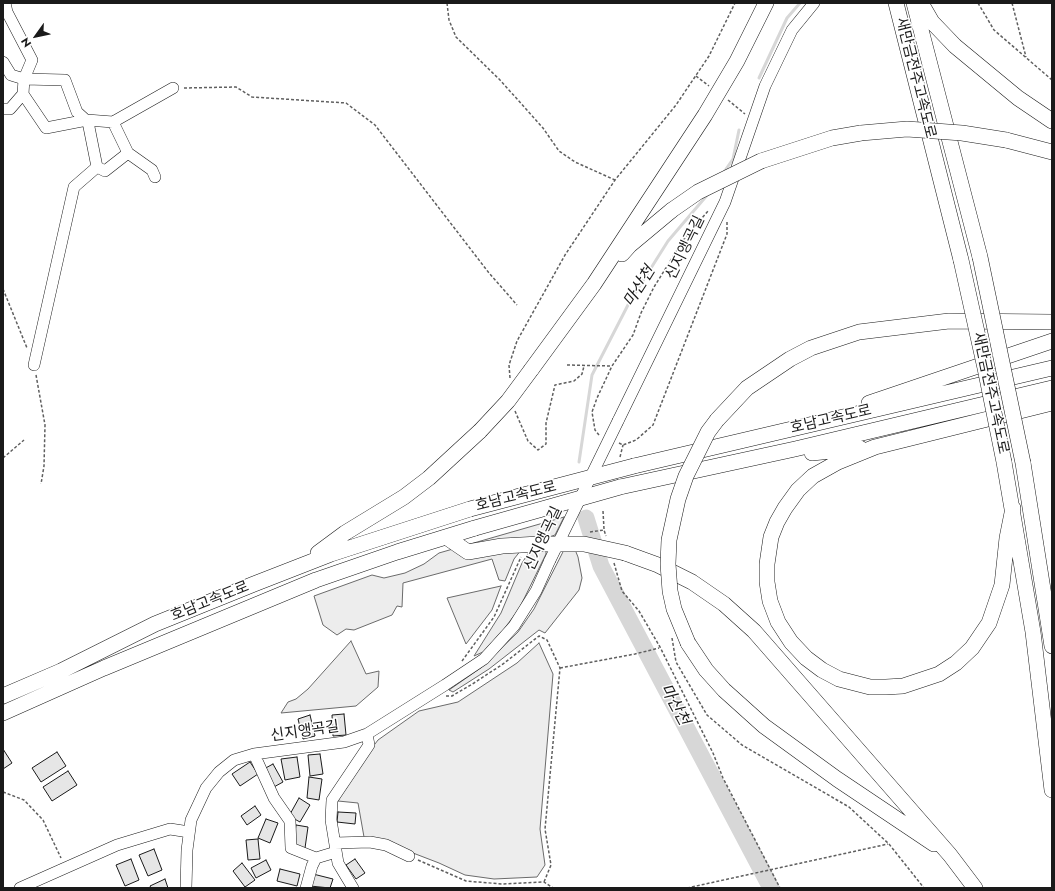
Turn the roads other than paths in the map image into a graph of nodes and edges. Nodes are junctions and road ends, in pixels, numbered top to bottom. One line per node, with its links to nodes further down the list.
1 (5, 3): 8 (street)
2 (766, 3): 19 (highway)
3 (814, 3): 37 (street, 신지앵곡길, bridge)
4 (896, 3): 29 (highway, 새만금전주고속도로, bridge)
5 (914, 3): 31 (highway, 새만금전주고속도로, bridge)
6 (921, 3): 13 (highway)
7 (3, 62): 8 (street)
8 (24, 79): 10 (street); 12 (street)
9 (173, 88): 14 (street)
10 (23, 94): 11 (street); 12 (street)
11 (3, 109)
12 (86, 120): 14 (street); 17 (street)
13 (1052, 121)
14 (113, 122): 16 (street)
15 (1052, 152): 19 (highway, bridge)
16 (128, 153): 17 (street); 18 (street)
17 (97, 167): 22 (street)
18 (155, 177)
19 (594, 284): 32 (highway, bridge)
20 (1052, 322): 42 (highway, bridge)
21 (1052, 341): 26 (highway)
22 (34, 365)
23 (1052, 368): 26 (highway, 호남고속도로)
24 (1052, 388): 28 (highway, 호남고속도로)
25 (1052, 403): 27 (highway)
26 (782, 432): 32 (highway, 호남고속도로, bridge)
27 (875, 447): 28 (highway); 29 (highway)
28 (753, 458): 30 (highway, 호남고속도로, bridge)
29 (1012, 508): 39 (highway, 새만금전주고속도로)
30 (446, 537): 36 (highway, 호남고속도로); 42 (highway, bridge)
31 (1037, 550): 33 (highway); 34 (highway, 새만금전주고속도로)
32 (303, 565): 35 (highway, 호남고속도로)
33 (1052, 595)
34 (1052, 646)
35 (3, 696)
36 (3, 713)
37 (367, 734): 38 (street, 신지앵곡길); 41 (street)
38 (254, 754): 40 (street, 신지앵곡길); 44 (street)
39 (1052, 790)
40 (190, 832): 45 (street); 46 (street, 신지앵곡길)
41 (336, 847): 43 (street); 44 (street); 48 (street)
42 (950, 855): 49 (highway)
43 (409, 856)
44 (316, 858): 47 (street)
45 (20, 888)
46 (186, 888)
47 (306, 888)
48 (353, 888)
49 (975, 888)

